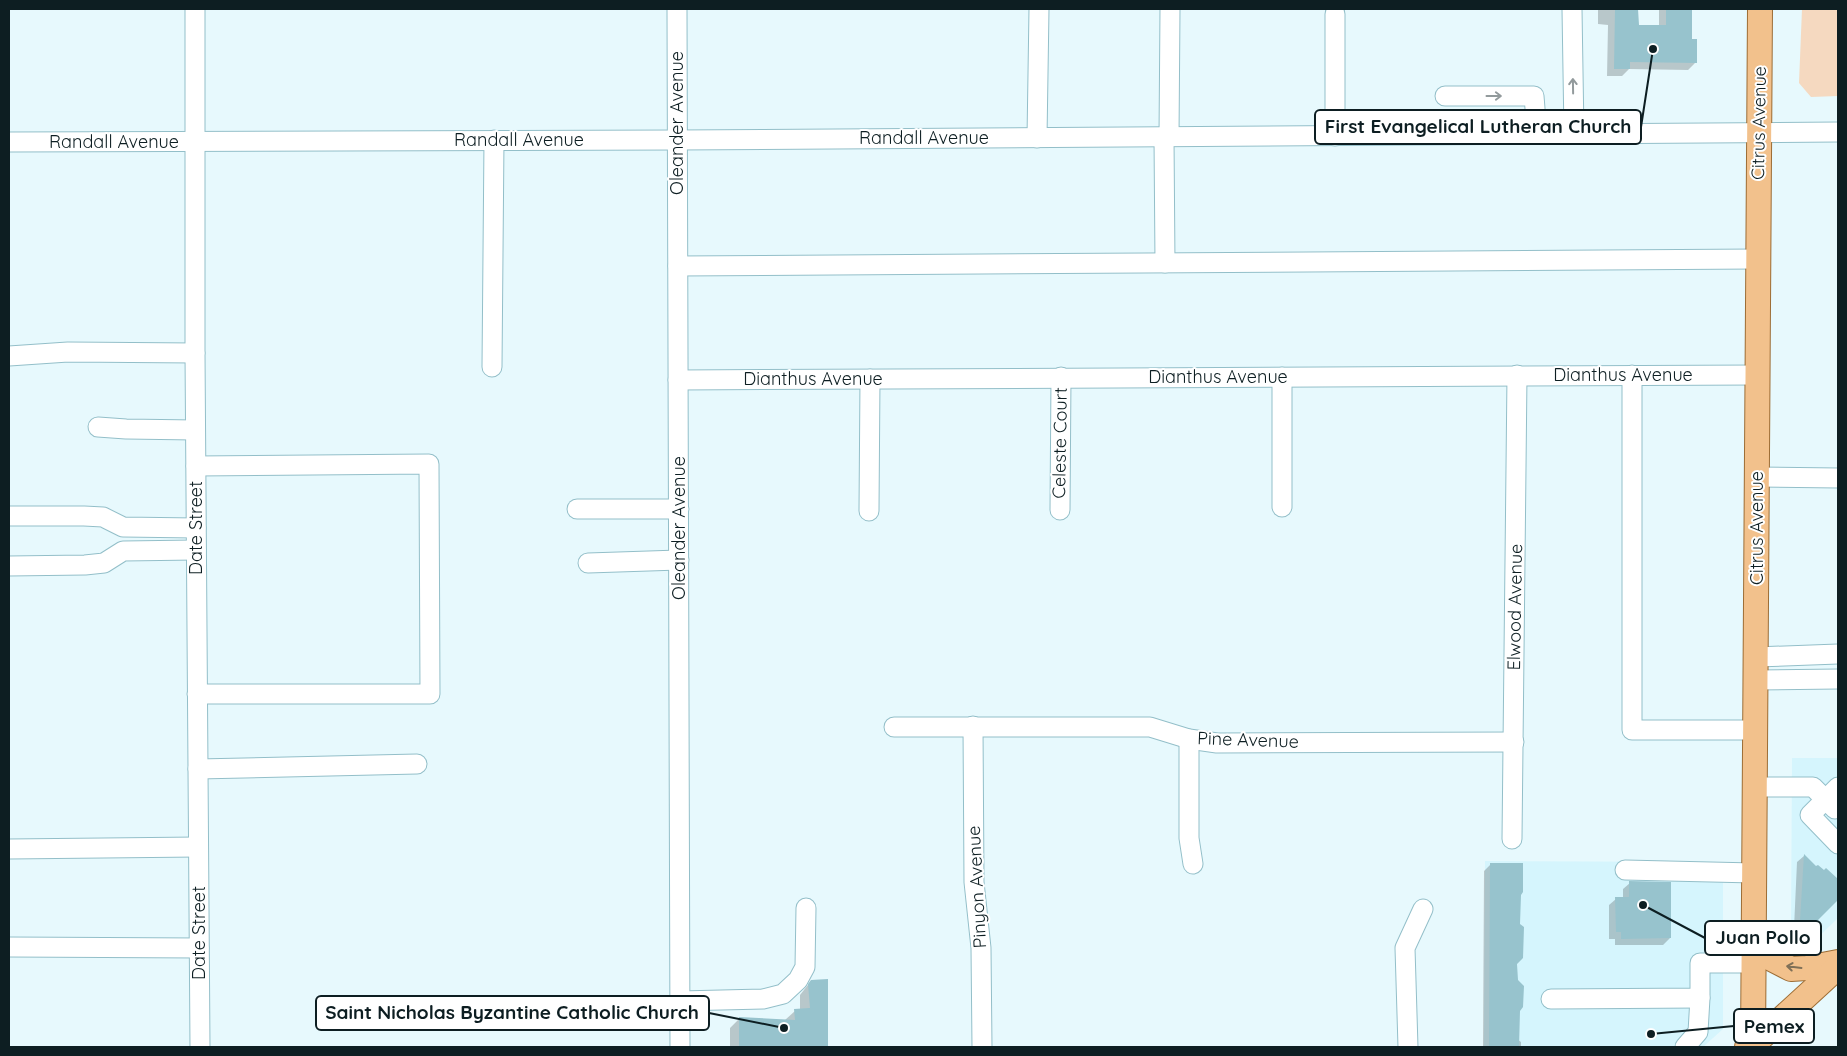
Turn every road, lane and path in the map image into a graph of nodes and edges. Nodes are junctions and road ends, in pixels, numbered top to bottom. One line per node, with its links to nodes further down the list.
1 (195, 9): 18 (street, Date Street)
2 (677, 9): 17 (street, Oleander Avenue)
3 (1039, 9): 15 (street)
4 (1170, 9): 14 (street)
5 (1572, 9): 12 (street, one-way to 5)
6 (1760, 9): 10 (main road, Citrus Avenue)
7 (1335, 14): 13 (street)
8 (1445, 96): 11 (street, one-way to 11)
9 (1838, 132): 10 (street, Randall Avenue)
10 (1758, 133): 12 (street, Randall Avenue); 20 (main road, Citrus Avenue)
11 (1537, 134): 12 (street, Randall Avenue); 13 (street, Randall Avenue)
12 (1574, 134)
13 (1335, 136): 14 (street, Randall Avenue)
14 (1166, 137): 15 (street, Randall Avenue); 21 (street)
15 (1037, 138): 17 (street, Randall Avenue)
16 (494, 140): 17 (street, Randall Avenue); 18 (street, Randall Avenue); 25 (street)
17 (678, 140): 22 (street, Oleander Avenue)
18 (195, 141): 19 (street, Randall Avenue); 23 (street, Date Street)
19 (9, 142)
20 (1757, 259): 21 (street); 28 (main road, Citrus Avenue)
21 (1165, 263): 22 (street)
22 (678, 266): 32 (street, Oleander Avenue)
23 (195, 353): 24 (street); 34 (street, Date Street)
24 (9, 356)
25 (492, 367)
26 (1517, 375): 27 (street, Dianthus Avenue); 30 (street, Dianthus Avenue); 58 (street, Elwood Avenue)
27 (1632, 375): 28 (street, Dianthus Avenue); 56 (street)
28 (1758, 375): 36 (main road, Citrus Avenue)
29 (1061, 377): 30 (street, Dianthus Avenue); 31 (street, Dianthus Avenue); 41 (street, Celeste Court)
30 (1282, 377): 38 (street)
31 (870, 379): 32 (street, Dianthus Avenue); 42 (street)
32 (678, 380): 40 (street, Oleander Avenue)
33 (98, 427): 34 (street)
34 (195, 430): 35 (street, Date Street)
35 (196, 466): 44 (street, Date Street); 53 (street)
36 (1757, 477): 37 (street); 50 (main road, Citrus Avenue)
37 (1838, 478)
38 (1282, 507)
39 (577, 509): 40 (street)
40 (679, 509): 46 (street, Oleander Avenue)
41 (1060, 510)
42 (869, 511)
43 (9, 516): 44 (street)
44 (196, 528): 45 (street, Date Street)
45 (196, 550): 48 (street); 53 (street, Date Street)
46 (679, 560): 47 (street); 79 (street, Oleander Avenue)
47 (588, 563)
48 (9, 566)
49 (1838, 654): 50 (street)
50 (1756, 657): 52 (main road, Citrus Avenue)
51 (1838, 679): 52 (street)
52 (1756, 680): 56 (main road, Citrus Avenue)
53 (197, 694): 60 (street, Date Street)
54 (973, 726): 55 (street, Pine Avenue); 57 (street, Pine Avenue); 82 (street, Pinyon Avenue)
55 (894, 727)
56 (1755, 730): 61 (main road, Citrus Avenue)
57 (1189, 738): 58 (street, Pine Avenue); 67 (street)
58 (1514, 742): 63 (street, Elwood Avenue)
59 (417, 764): 60 (street)
60 (198, 769): 65 (street, Date Street)
61 (1755, 787): 62 (street); 69 (main road, Citrus Avenue)
62 (1833, 799): 64 (street)
63 (1512, 839)
64 (1838, 844)
65 (198, 847): 66 (street); 73 (street, Date Street)
66 (9, 849)
67 (1193, 864)
68 (1625, 870): 69 (street)
69 (1754, 873): 74 (main road, Citrus Avenue)
70 (806, 908): 79 (street)
71 (1423, 909): 83 (street)
72 (9, 947): 73 (street)
73 (199, 948): 80 (street, Date Street)
74 (1754, 957): 75 (main road, one-way to 74); 77 (street); 85 (main road, Citrus Avenue)
75 (1838, 962)
76 (1838, 967): 85 (main road)
77 (1700, 998): 78 (street); 84 (street)
78 (1551, 999)
79 (680, 1001): 81 (street, Oleander Avenue)
80 (200, 1047)
81 (680, 1047)
82 (982, 1047)
83 (1408, 1047)
84 (1685, 1047)
85 (1751, 1047)

